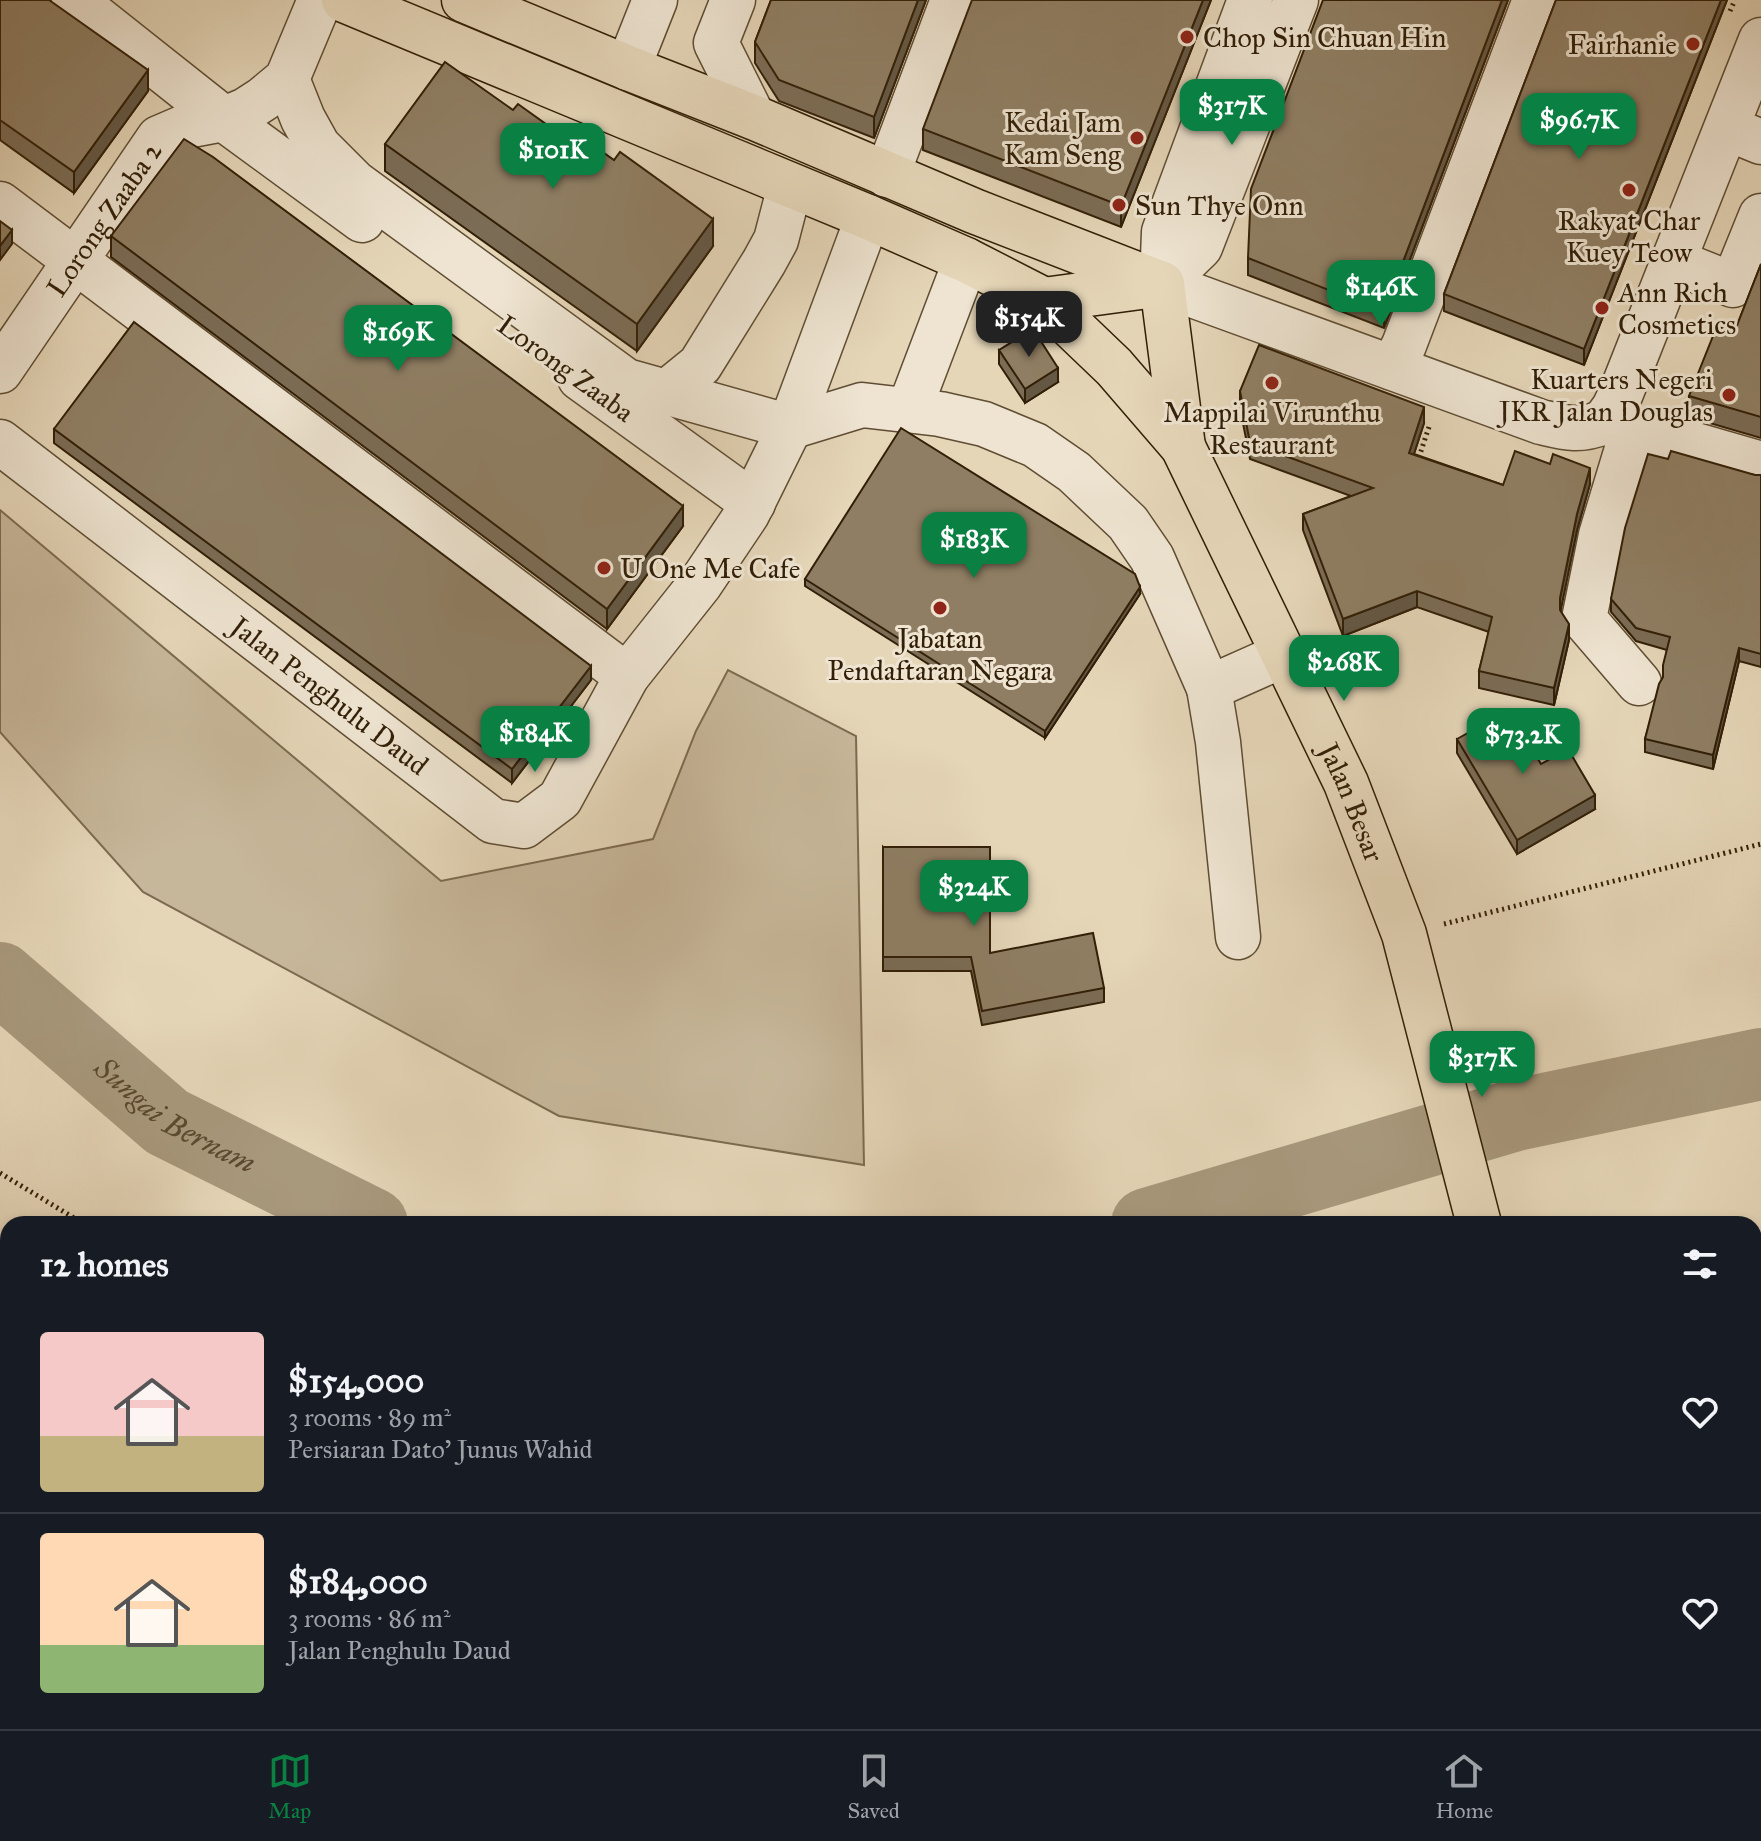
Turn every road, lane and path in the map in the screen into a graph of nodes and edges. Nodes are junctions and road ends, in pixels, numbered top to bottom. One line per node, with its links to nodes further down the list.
1 (74, 0): 15 (street, Lorong Zaaba)
2 (320, 0): 13 (street, Lorong Zaaba 2)
3 (344, 0): 18 (main road)
4 (464, 0): 12 (main road)
5 (655, 0): 12 (street)
6 (733, 0): 14 (street)
7 (953, 0): 17 (street)
8 (1250, 0): 25 (street)
9 (1296, 0): 25 (street)
10 (1535, 0): 27 (street)
11 (1761, 40): 16 (street)
12 (628, 68): 14 (main road)
13 (287, 79): 15 (street, Lorong Zaaba 2); 30 (street)
14 (753, 117): 17 (main road)
15 (224, 119): 22 (street, Lorong Zaaba 2); 38 (street, Lorong Zaaba)
16 (1744, 135): 24 (street)
17 (887, 175): 25 (main road)
18 (790, 186): 21 (main road); 30 (street)
19 (0, 204): 22 (street)
20 (1761, 216): 24 (street)
21 (868, 217): 23 (main road); 33 (street, Jalan Penghulu Daud)
22 (76, 260): 28 (street, Lorong Zaaba 2); 40 (street)
23 (966, 260): 26 (main road); 31 (street)
24 (1673, 261): 32 (street)
25 (1162, 284): 26 (main road); 27 (street); 35 (main road)
26 (1044, 300): 35 (main road)
27 (1393, 368): 29 (street)
28 (0, 371)
29 (1443, 387): 32 (street); 37 (path)
30 (668, 391): 33 (street)
31 (909, 410): 33 (street); 42 (street)
32 (1618, 426): 36 (street); 41 (street)
33 (790, 427): 38 (street, Jalan Penghulu Daud)
34 (0, 442): 40 (street, Jalan Penghulu Daud)
35 (1183, 447): 39 (main road, Jalan Besar)
36 (1761, 464)
37 (1415, 466)
38 (753, 503): 40 (street, Jalan Penghulu Daud)
39 (1283, 655): 42 (street); 44 (main road, Jalan Besar)
40 (627, 676)
41 (1639, 683)
42 (1209, 688): 45 (street)
43 (1761, 844): 44 (path)
44 (1404, 934): 48 (main road, Jalan Besar)
45 (1238, 937)
46 (0, 1173): 47 (path)
47 (71, 1216)
48 (1477, 1216)

